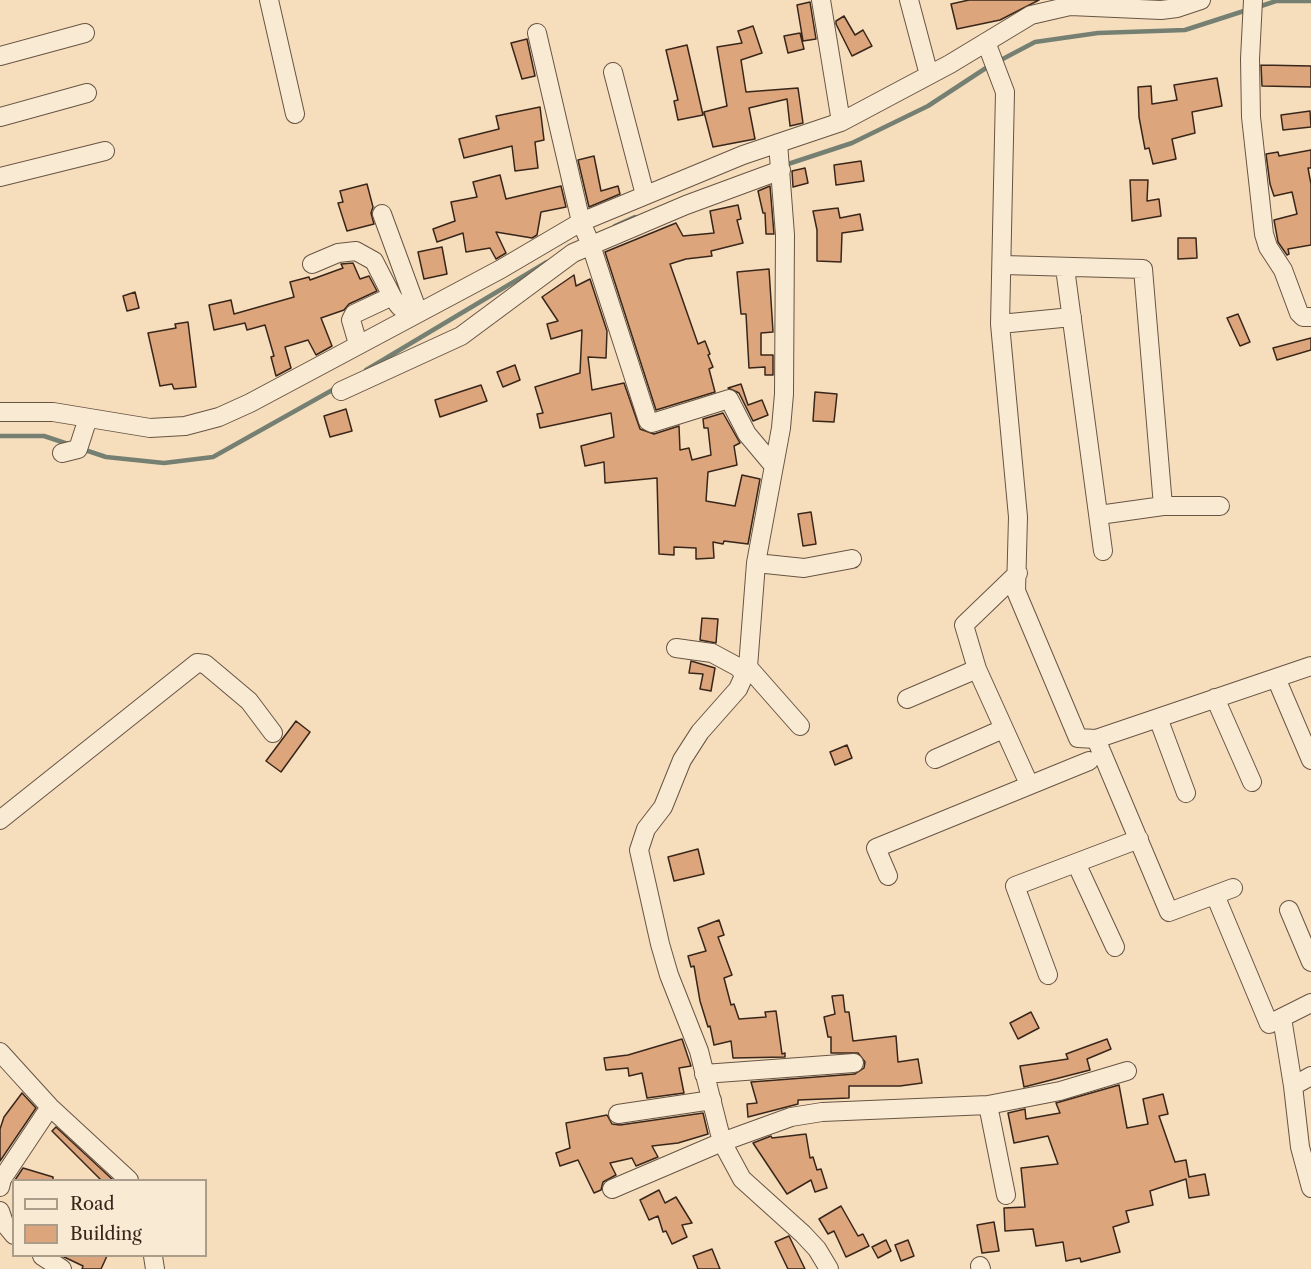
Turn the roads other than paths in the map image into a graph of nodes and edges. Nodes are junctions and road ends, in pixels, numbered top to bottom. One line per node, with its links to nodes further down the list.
1 (269, 0): 16 (street)
2 (821, 0): 18 (street)
3 (909, 0): 14 (street)
4 (1201, 0): 7 (street)
5 (1253, 0): 31 (street)
6 (1088, 3): 7 (street); 8 (street)
7 (1168, 4)
8 (1030, 7): 11 (street)
9 (84, 33): 12 (street)
10 (537, 33): 24 (street)
11 (986, 42): 14 (street); 26 (street)
12 (0, 56)
13 (613, 72): 22 (street)
14 (929, 75): 18 (street)
15 (87, 93): 17 (street)
16 (295, 114)
17 (0, 117)
18 (841, 122): 20 (street)
19 (105, 151): 21 (street)
20 (779, 158): 22 (street); 24 (street); 39 (street)
21 (0, 177)
22 (645, 195): 24 (street)
23 (382, 214): 29 (street)
24 (587, 235): 29 (street); 34 (street); 39 (street)
25 (312, 264): 28 (street)
26 (1004, 265): 27 (street); 32 (street)
27 (1065, 268): 30 (street); 40 (street)
28 (393, 298): 29 (street); 33 (street)
29 (412, 315): 33 (street)
30 (1072, 317): 32 (street); 42 (street)
31 (1311, 317)
32 (1000, 324): 46 (street)
33 (358, 344): 37 (street)
34 (341, 392)
35 (0, 395): 36 (street)
36 (7, 411): 37 (street)
37 (84, 430): 38 (street)
38 (62, 453)
39 (773, 465): 45 (street)
40 (1163, 506): 41 (street); 42 (street)
41 (1220, 506)
42 (1099, 515): 43 (street)
43 (1103, 551)
44 (852, 559): 45 (street)
45 (756, 563): 50 (street)
46 (1018, 573): 49 (street); 58 (street)
47 (676, 648): 50 (street)
48 (1311, 666): 51 (street)
49 (976, 669): 53 (street); 56 (street)
50 (746, 671): 55 (street); 80 (street)
51 (1276, 678): 52 (street); 60 (street)
52 (1215, 698): 54 (street); 62 (street)
53 (907, 699)
54 (1158, 718): 58 (street); 64 (street)
55 (800, 726)
56 (1003, 729): 59 (street); 63 (street)
57 (273, 733): 65 (street)
58 (1096, 739): 66 (street)
59 (934, 759)
60 (1311, 760)
61 (1089, 761): 63 (street)
62 (1252, 782)
63 (1029, 784): 68 (street)
64 (1186, 793)
65 (0, 820)
66 (1139, 839): 67 (street); 70 (street)
67 (1076, 863): 72 (street); 74 (street)
68 (888, 876)
69 (1233, 888): 70 (street)
70 (1215, 895): 76 (street)
71 (1289, 910): 73 (street)
72 (1115, 947)
73 (1311, 962)
74 (1048, 975)
75 (1311, 1003): 76 (street)
76 (1282, 1018): 82 (street)
77 (0, 1052): 85 (street)
78 (854, 1064): 80 (street)
79 (1127, 1071): 84 (street)
80 (704, 1074): 83 (street)
81 (1311, 1076): 82 (street)
82 (1293, 1086): 88 (street)
83 (712, 1100): 86 (street); 87 (street)
84 (988, 1105): 87 (street); 93 (street)
85 (50, 1107): 89 (street); 90 (street)
86 (618, 1114)
87 (722, 1142): 92 (street); 98 (street)
88 (1305, 1143): 91 (street)
89 (128, 1179)
90 (0, 1187)
91 (1311, 1188)
92 (612, 1189)
93 (1006, 1195)
94 (0, 1211): 95 (street)
95 (12, 1233)
96 (44, 1257): 97 (street)
97 (62, 1269)
98 (829, 1269)

